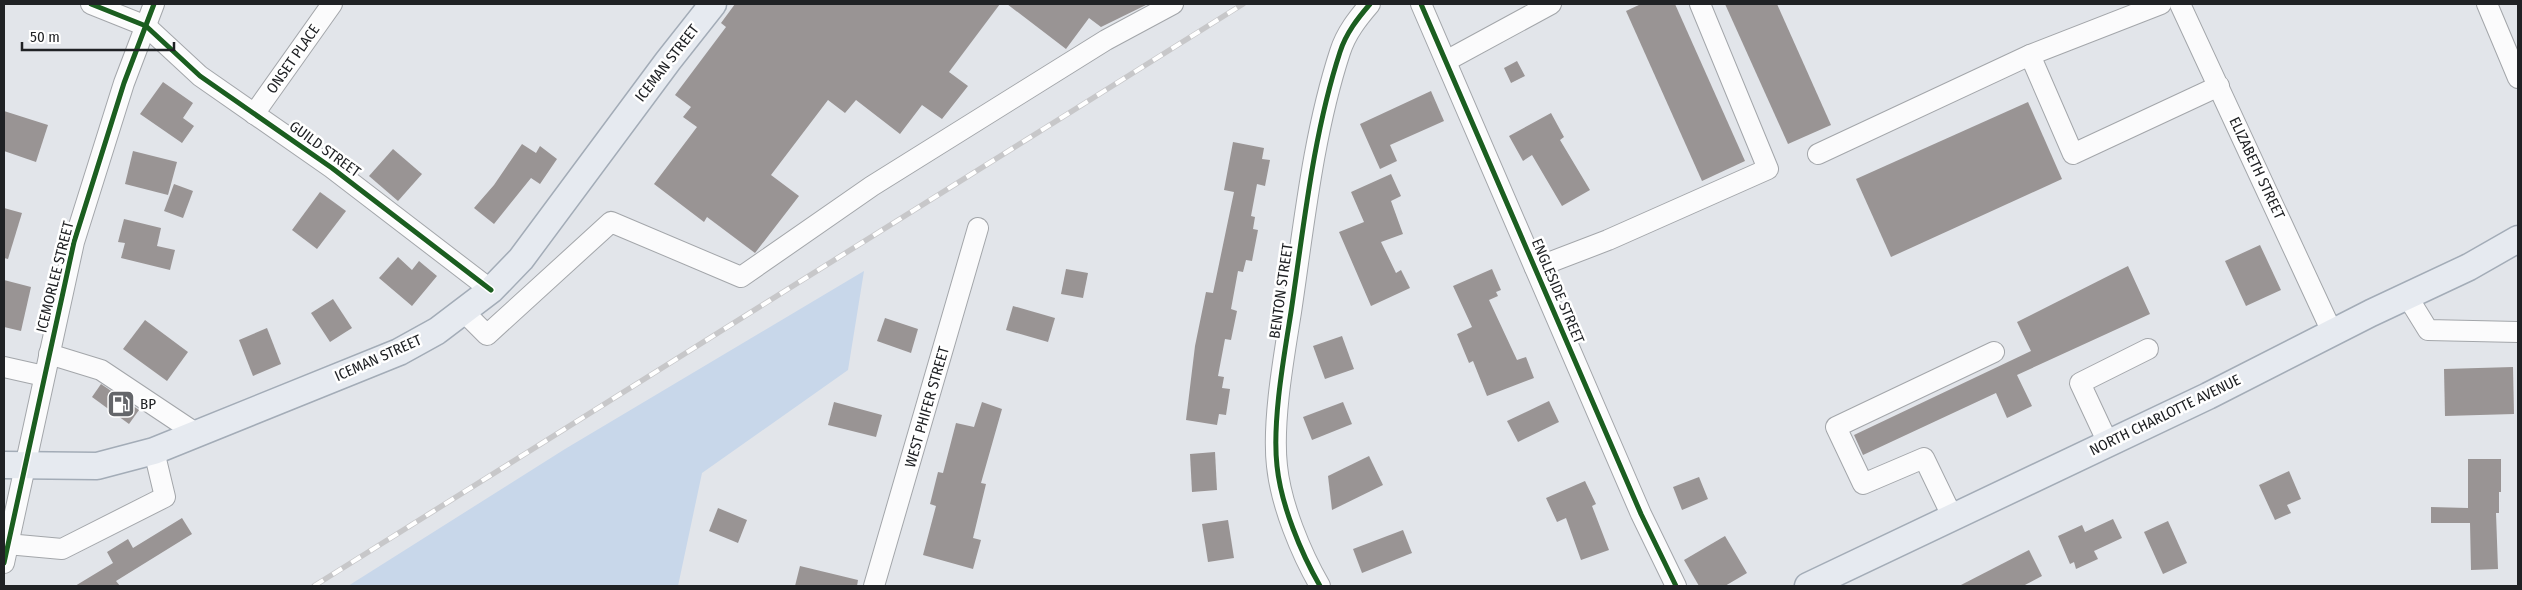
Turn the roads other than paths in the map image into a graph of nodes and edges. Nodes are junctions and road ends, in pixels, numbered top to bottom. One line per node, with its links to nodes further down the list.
1 (91, 4): 13 (street)
2 (154, 4): 13 (street, ICEMORLEE STREET)
3 (332, 4): 18 (street, ONSET PLACE)
4 (713, 4): 23 (main road, ICEMAN STREET)
5 (1173, 4): 25 (street)
6 (1370, 4): 40 (street, BENTON STREET)
7 (1421, 4): 15 (street, ENGLESIDE STREET)
8 (1551, 4): 15 (street)
9 (1700, 4): 22 (street)
10 (2161, 4): 14 (street)
11 (2180, 4): 17 (street, ELIZABETH STREET)
12 (2487, 4): 16 (street)
13 (146, 26): 18 (street, GUILD STREET); 30 (street, ICEMORLEE STREET)
14 (2030, 55): 17 (street); 19 (street)
15 (1446, 60): 22 (street, ENGLESIDE STREET)
16 (2518, 78)
17 (2219, 86): 26 (street, ELIZABETH STREET)
18 (254, 114): 23 (street, GUILD STREET)
19 (1818, 154)
20 (978, 228): 39 (street, WEST PHIFER STREET)
21 (2518, 239): 24 (main road, NORTH CHARLOTTE AVENUE)
22 (1536, 268): 41 (street, ENGLESIDE STREET)
23 (491, 290): 25 (main road, ICEMAN STREET)
24 (2407, 296): 26 (main road, NORTH CHARLOTTE AVENUE); 27 (street)
25 (463, 311): 33 (main road, ICEMAN STREET)
26 (2332, 332): 34 (main road, NORTH CHARLOTTE AVENUE)
27 (2518, 332)
28 (2148, 349): 34 (street)
29 (1994, 352): 37 (street)
30 (49, 354): 32 (street, ICEMORLEE STREET); 33 (street)
31 (4, 367): 32 (street)
32 (44, 376): 36 (street, ICEMORLEE STREET)
33 (197, 434): 35 (main road, ICEMAN STREET)
34 (2108, 443): 37 (main road, NORTH CHARLOTTE AVENUE)
35 (154, 451): 36 (main road, ICEMAN STREET); 38 (street)
36 (14, 465): 38 (street, ICEMORLEE STREET)
37 (1952, 516): 42 (main road, NORTH CHARLOTTE AVENUE)
38 (6, 554)
39 (874, 586)
40 (1320, 586)
41 (1676, 586)
42 (1808, 586)

